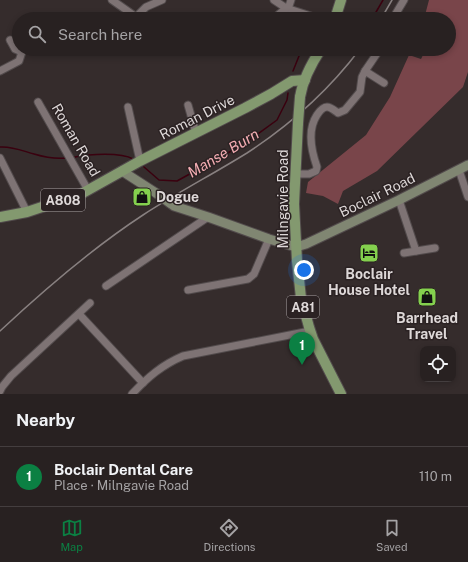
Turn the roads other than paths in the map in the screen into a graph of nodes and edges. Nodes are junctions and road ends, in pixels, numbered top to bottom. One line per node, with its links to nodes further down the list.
1 (112, 0): 8 (street)
2 (162, 0): 9 (street)
3 (274, 0): 7 (street)
4 (291, 0): 7 (street)
5 (341, 0): 12 (main road)
6 (404, 0): 13 (street)
7 (286, 8): 10 (street); 11 (street)
8 (129, 12)
9 (142, 12)
10 (281, 12)
11 (298, 12)
12 (337, 12)
13 (397, 12)
14 (10, 40): 15 (street)
15 (12, 44)
16 (21, 56): 19 (street)
17 (317, 56): 21 (main road, Milngavie Road / A81)
18 (375, 56): 20 (street)
19 (0, 71)
20 (365, 71): 22 (street); 34 (street)
21 (305, 80): 23 (main road, Roman Drive / A808); 24 (main road, Milngavie Road / A81)
22 (384, 83)
23 (283, 86): 24 (main road); 28 (main road, Roman Drive / A808)
24 (301, 94): 34 (main road, Milngavie Road / A81, bridge)
25 (38, 102): 35 (street, Roman Road)
26 (188, 105): 28 (street)
27 (128, 107): 30 (street)
28 (196, 133): 30 (main road, Roman Drive / A808)
29 (0, 158): 38 (street)
30 (140, 161): 33 (main road, Roman Drive / A808)
31 (468, 165): 32 (main road, Boclair Road)
32 (459, 170): 36 (street); 37 (main road, Boclair Road)
33 (122, 171): 35 (main road, Roman Road / A808); 40 (main road, Roman Road, bridge)
34 (296, 174): 42 (main road, Milngavie Road / A81)
35 (88, 190): 38 (main road, Roman Road / A808)
36 (468, 197)
37 (399, 200): 42 (main road, Boclair Road); 44 (street)
38 (27, 212): 39 (main road, Roman Road / A808)
39 (0, 217)
40 (208, 217): 41 (main road, Roman Road); 46 (street)
41 (269, 239): 42 (main road, Roman Road); 47 (street)
42 (296, 247): 50 (main road, Milngavie Road / A81)
43 (435, 248): 44 (street)
44 (416, 251): 45 (street)
45 (404, 253)
46 (106, 286)
47 (188, 290)
48 (90, 303): 49 (street)
49 (79, 314): 51 (street); 52 (street)
50 (310, 331): 51 (street); 54 (main road, Milngavie Road / A81)
51 (143, 383): 53 (street)
52 (0, 391)
53 (132, 394)
54 (341, 394)

